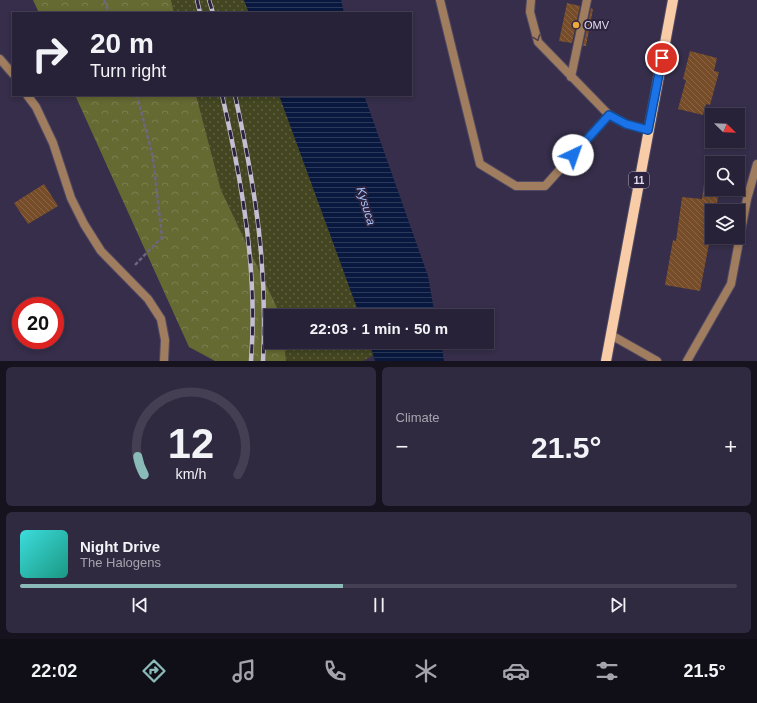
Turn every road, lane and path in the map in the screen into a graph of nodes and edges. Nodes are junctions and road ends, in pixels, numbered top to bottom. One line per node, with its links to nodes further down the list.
1 (104, 0): 6 (path)
2 (440, 0): 12 (street)
3 (531, 0): 9 (street, one-way to 9)
4 (588, 0): 9 (street)
5 (673, 0): 13 (main road, 11)
6 (109, 12)
7 (0, 59): 8 (street)
8 (12, 73)
9 (570, 77): 12 (street)
10 (28, 96): 15 (street)
11 (137, 96): 15 (path)
12 (609, 115): 13 (street)
13 (648, 130): 16 (main road, 11)
14 (757, 164): 20 (street)
15 (125, 275): 17 (street)
16 (611, 335): 18 (main road, 11); 19 (street)
17 (164, 361)
18 (606, 361)
19 (657, 361)
20 (687, 361)

